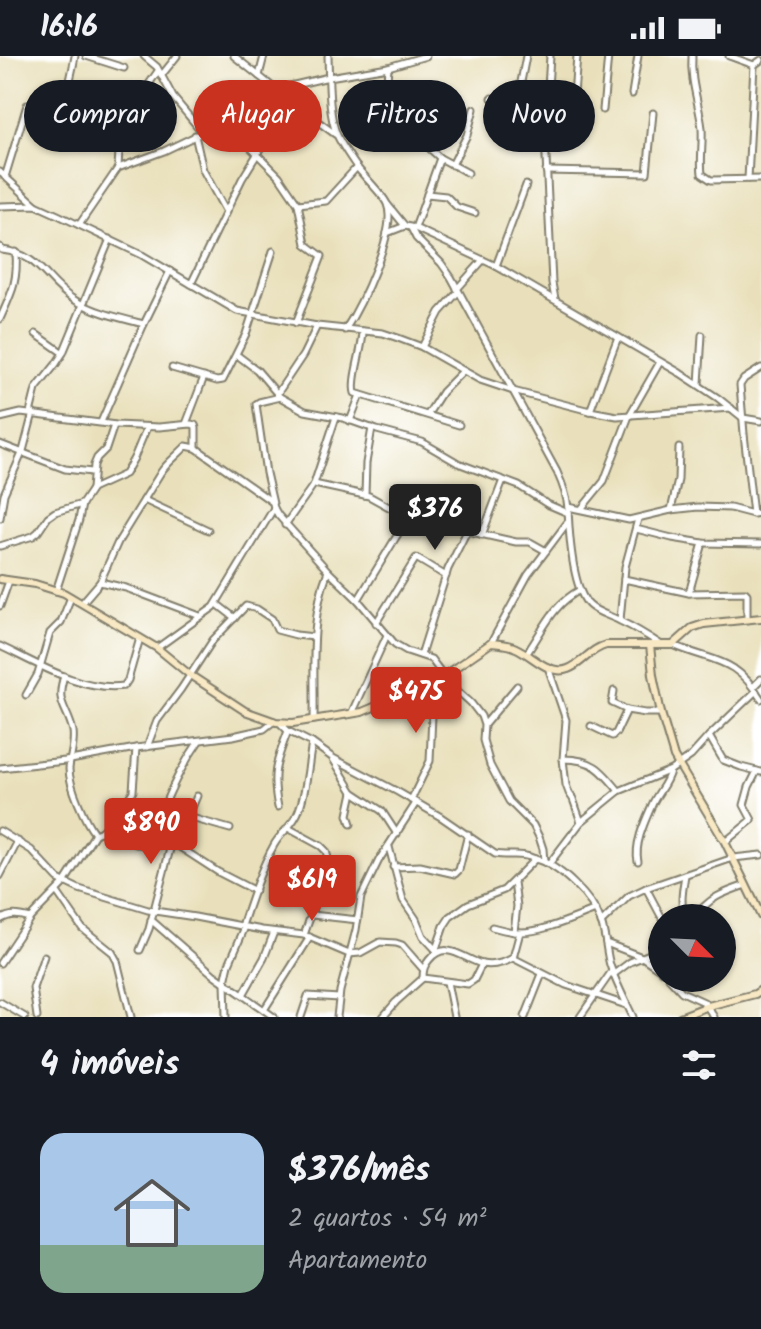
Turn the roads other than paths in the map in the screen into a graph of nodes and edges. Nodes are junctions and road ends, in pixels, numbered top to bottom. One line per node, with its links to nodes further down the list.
1 (75, 56): 24 (street)
2 (86, 56): 20 (street)
3 (144, 56): 21 (street)
4 (177, 56): 21 (street)
5 (234, 56): 22 (street)
6 (264, 56): 22 (street)
7 (328, 56): 23 (street)
8 (426, 56): 16 (street)
9 (526, 56): 28 (street)
10 (550, 56): 48 (street)
11 (577, 56): 29 (street)
12 (608, 56): 32 (street)
13 (638, 56): 30 (street)
14 (692, 56): 52 (street)
15 (729, 56): 18 (street)
16 (415, 58): 19 (street)
17 (761, 60): 18 (street)
18 (754, 65): 37 (street)
19 (388, 67): 23 (street); 27 (street)
20 (124, 68)
21 (160, 74): 36 (street); 47 (street)
22 (259, 76): 25 (street)
23 (329, 77): 26 (street); 39 (street)
24 (70, 80)
25 (265, 80)
26 (316, 80)
27 (387, 80)
28 (521, 80)
29 (575, 80)
30 (632, 94)
31 (474, 109): 45 (street)
32 (603, 110)
33 (653, 113): 48 (street)
34 (24, 115): 51 (street)
35 (322, 124): 39 (street)
36 (193, 127)
37 (751, 132): 38 (street); 52 (street)
38 (761, 134)
39 (337, 135): 46 (street)
40 (193, 136): 47 (street)
41 (200, 152): 60 (street)
42 (434, 152): 44 (street)
43 (256, 154): 56 (street); 60 (street)
44 (440, 158): 45 (street); 55 (street)
45 (452, 165): 50 (street)
46 (357, 167): 56 (street); 57 (street)
47 (118, 168): 62 (street)
48 (546, 171): 74 (street)
49 (0, 172): 51 (street)
50 (468, 173)
51 (5, 177): 58 (street)
52 (748, 179): 53 (street)
53 (761, 179)
54 (526, 185): 70 (street)
55 (427, 194): 61 (street); 63 (street)
56 (298, 204): 78 (street)
57 (387, 204): 63 (street); 64 (street)
58 (36, 205): 59 (street); 62 (street)
59 (0, 206)
60 (225, 211): 72 (street)
61 (475, 213)
62 (79, 225): 65 (street)
63 (410, 228): 64 (street); 69 (street); 73 (street)
64 (387, 233): 81 (street)
65 (110, 239): 71 (street); 75 (street)
66 (1, 250): 68 (street)
67 (273, 251): 76 (street)
68 (16, 252): 75 (street); 77 (street)
69 (483, 260): 70 (street); 73 (street)
70 (496, 266): 74 (street)
71 (170, 271): 72 (street); 79 (street)
72 (191, 284): 76 (street)
73 (457, 290): 86 (street); 95 (street)
74 (555, 300): 85 (street)
75 (82, 304): 79 (street); 87 (street)
76 (253, 315): 78 (street); 88 (street)
77 (0, 319)
78 (296, 323): 80 (street)
79 (144, 324): 108 (street)
80 (317, 326): 81 (street); 96 (street)
81 (345, 330): 82 (street)
82 (363, 331): 86 (street); 97 (street)
83 (36, 334): 87 (street)
84 (702, 335): 94 (street)
85 (618, 336): 89 (street); 99 (street)
86 (422, 347): 92 (street)
87 (63, 353): 100 (street)
88 (237, 355): 93 (street); 96 (street)
89 (660, 362): 94 (street); 102 (street)
90 (172, 368): 93 (street)
91 (761, 368): 105 (street)
92 (462, 372): 95 (street); 101 (street)
93 (204, 377): 109 (street)
94 (699, 384): 98 (street)
95 (513, 391): 99 (street); 129 (street)
96 (278, 395): 103 (street); 126 (street)
97 (360, 395): 101 (street); 106 (street)
98 (731, 408): 102 (street); 105 (street)
99 (590, 411): 102 (street)
100 (31, 413): 104 (street); 108 (street); 117 (street)
101 (428, 414): 111 (street)
102 (629, 416): 128 (street)
103 (336, 417): 106 (street); 120 (street)
104 (0, 418)
105 (743, 418): 107 (street); 124 (street)
106 (350, 421): 113 (street)
107 (761, 421)
108 (101, 422): 110 (street)
109 (186, 424): 112 (street); 115 (street)
110 (114, 425): 112 (street); 118 (street)
111 (459, 425)
112 (147, 427): 121 (street)
113 (372, 428): 119 (street); 122 (street)
114 (0, 444): 117 (street)
115 (196, 448): 123 (street); 126 (street)
116 (679, 448): 130 (street)
117 (23, 451): 118 (street); 134 (street)
118 (92, 472): 121 (street)
119 (503, 480): 129 (street); 141 (street)
120 (314, 484): 122 (street); 137 (street)
121 (92, 489): 125 (street)
122 (365, 495): 133 (street)
123 (143, 500): 139 (street); 151 (street)
124 (750, 500): 127 (street); 132 (street)
125 (82, 504): 144 (street); 153 (street)
126 (273, 505): 137 (street); 158 (street)
127 (730, 508): 130 (street); 132 (street)
128 (582, 509): 129 (street); 135 (street)
129 (568, 510): 136 (street)
130 (671, 510): 135 (street)
131 (761, 513): 132 (street)
132 (753, 514)
133 (407, 517): 140 (street); 156 (street)
134 (0, 518)
135 (638, 519): 138 (street)
136 (568, 522): 145 (street); 152 (street)
137 (285, 525): 146 (street)
138 (636, 529): 142 (street); 149 (street)
139 (208, 530)
140 (467, 531): 141 (street); 147 (street)
141 (482, 535): 145 (street)
142 (703, 543): 143 (street); 154 (street)
143 (761, 544)
144 (0, 546)
145 (546, 551): 169 (street)
146 (328, 571): 156 (street); 167 (street)
147 (446, 576): 165 (street); 176 (street)
148 (0, 579): 150 (street)
149 (624, 579): 154 (street); 164 (street)
150 (9, 581): 153 (street); 159 (street)
151 (100, 582): 157 (street); 160 (street)
152 (580, 590): 164 (street); 175 (street)
153 (56, 591): 155 (street)
154 (689, 593): 163 (street)
155 (71, 597): 157 (street); 177 (street)
156 (358, 600): 165 (street)
157 (82, 603): 168 (street)
158 (217, 604): 160 (street); 161 (street)
159 (0, 606)
160 (201, 616): 174 (street)
161 (235, 618): 167 (street); 179 (street)
162 (761, 618): 163 (street)
163 (747, 619): 172 (street)
164 (620, 620): 171 (street)
165 (376, 623): 166 (street)
166 (387, 635): 176 (street); 190 (street)
167 (314, 637): 191 (street)
168 (140, 638): 174 (street); 180 (street)
169 (491, 643): 175 (street); 181 (street)
170 (650, 645): 171 (street); 178 (street); 189 (street)
171 (660, 645): 172 (street)
172 (673, 645): 184 (street)
173 (0, 646): 177 (street)
174 (157, 648): 179 (street)
175 (527, 653): 178 (street)
176 (421, 655): 181 (street)
177 (40, 664): 180 (street); 186 (street)
178 (548, 667): 202 (street)
179 (190, 675): 192 (street); 199 (street)
180 (64, 676): 203 (street)
181 (442, 676): 190 (street); 193 (street); 211 (street)
182 (761, 679): 184 (street)
183 (517, 686): 193 (street)
184 (754, 689): 187 (street); 196 (street)
185 (614, 691): 188 (street)
186 (26, 695)
187 (761, 699)
188 (627, 710): 189 (street); 194 (street)
189 (661, 713): 204 (street)
190 (351, 714): 191 (street)
191 (314, 720): 192 (street)
192 (277, 722): 195 (street); 197 (street)
193 (484, 725): 231 (street)
194 (591, 726)
195 (288, 731): 198 (street); 212 (street)
196 (709, 736): 204 (street); 207 (street)
197 (200, 741): 199 (street); 225 (street)
198 (312, 743): 201 (street); 216 (street)
199 (147, 747): 200 (street)
200 (136, 748): 203 (street); 219 (street)
201 (333, 758): 209 (street); 211 (street)
202 (563, 759): 208 (street); 214 (street)
203 (71, 760): 205 (street); 219 (street)
204 (678, 764): 206 (street); 223 (street)
205 (0, 768)
206 (671, 770): 208 (street); 230 (street)
207 (759, 772): 223 (street)
208 (619, 791): 214 (street)
209 (353, 792): 215 (street); 220 (street)
210 (197, 796): 213 (street)
211 (414, 801): 220 (street); 221 (street)
212 (278, 807)
213 (188, 817): 217 (street); 224 (street)
214 (581, 822): 231 (street)
215 (351, 824)
216 (288, 828): 239 (street); 246 (street)
217 (230, 829)
218 (0, 831): 222 (street)
219 (98, 833): 225 (street); 236 (street)
220 (397, 834): 226 (street)
221 (468, 834): 229 (street); 232 (street)
222 (18, 841): 234 (street); 236 (street)
223 (725, 842): 228 (street)
224 (171, 845): 225 (street); 239 (street); 244 (street)
225 (149, 846)
226 (389, 847): 232 (street); 251 (street)
227 (761, 855): 228 (street)
228 (733, 858): 233 (street); 237 (street)
229 (535, 859): 231 (street); 235 (street)
230 (638, 861)
231 (546, 863): 245 (street)
232 (393, 867): 260 (street)
233 (685, 874): 238 (street); 242 (street)
234 (0, 876)
235 (514, 881): 256 (street); 260 (street)
236 (64, 883): 240 (street); 244 (street)
237 (747, 885): 243 (street); 247 (street)
238 (646, 888): 241 (street); 252 (street)
239 (255, 891): 253 (street)
240 (57, 892): 248 (street); 286 (street)
241 (655, 904)
242 (682, 904)
243 (705, 904)
244 (154, 910): 250 (street); 253 (street)
245 (596, 910): 252 (street); 256 (street)
246 (311, 915): 251 (street); 257 (street)
247 (761, 916)
248 (30, 918): 249 (street); 267 (street)
249 (0, 920)
250 (151, 920): 259 (street); 273 (street)
251 (358, 920): 261 (street)
252 (601, 923): 258 (street)
253 (244, 926): 255 (street); 273 (street)
254 (492, 927): 256 (street)
255 (274, 932): 257 (street); 278 (street)
256 (517, 932): 265 (street)
257 (307, 936): 261 (street); 283 (street)
258 (606, 942): 264 (street); 270 (street)
259 (140, 950)
260 (437, 950): 268 (street); 269 (street)
261 (349, 954): 269 (street); 279 (street)
262 (648, 955): 264 (street)
263 (44, 956): 285 (street)
264 (642, 957): 266 (street); 270 (street)
265 (513, 958): 268 (street); 271 (street)
266 (648, 961)
267 (0, 963)
268 (482, 964): 274 (street)
269 (423, 969): 272 (street)
270 (613, 972): 277 (street); 281 (street)
271 (542, 974): 277 (street); 293 (street)
272 (423, 978): 274 (street); 291 (street)
273 (225, 982): 278 (street); 287 (street)
274 (447, 982): 292 (street)
275 (682, 992): 282 (street)
276 (759, 993): 282 (street)
277 (594, 994): 281 (street); 294 (street)
278 (243, 995): 283 (street)
279 (339, 998): 289 (street); 290 (street)
280 (0, 1002): 284 (street)
281 (627, 1005): 295 (street)
282 (708, 1006): 296 (street); 297 (street)
283 (264, 1010): 288 (street)
284 (25, 1017)
285 (37, 1017)
286 (131, 1017)
287 (226, 1017)
288 (274, 1017)
289 (301, 1017)
290 (337, 1017)
291 (383, 1017)
292 (454, 1017)
293 (525, 1017)
294 (580, 1017)
295 (633, 1017)
296 (680, 1017)
297 (714, 1017)

